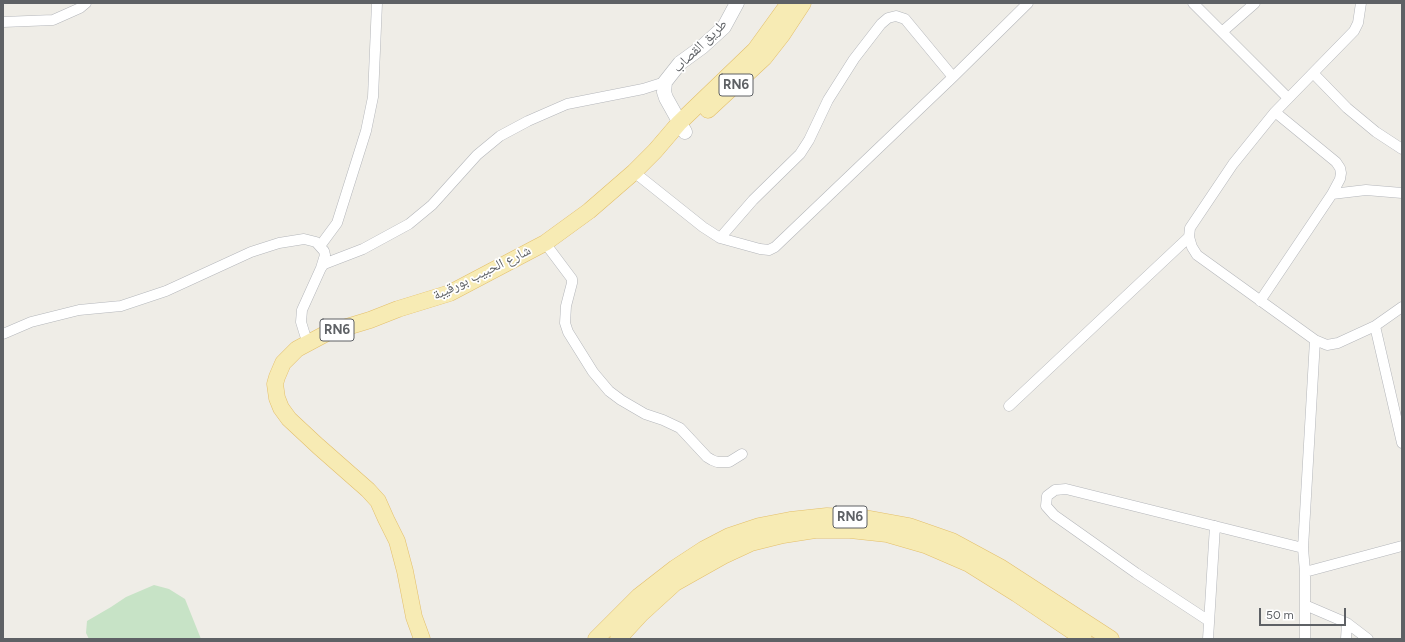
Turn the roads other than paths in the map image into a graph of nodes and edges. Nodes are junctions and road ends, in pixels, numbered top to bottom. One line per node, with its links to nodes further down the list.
1 (86, 3): 10 (street)
2 (377, 3): 25 (street)
3 (737, 3): 14 (main road, طريق القصاب)
4 (789, 3): 17 (main road, شارع الحبيب بورقيبة / RN6)
5 (803, 3): 17 (main road, شارع الحبيب بورقيبة / RN6)
6 (1028, 3): 13 (street)
7 (1193, 3): 11 (street)
8 (1255, 3): 11 (street)
9 (1361, 3): 12 (street)
10 (3, 22)
11 (1222, 32): 15 (street)
12 (1313, 73): 15 (street); 18 (street)
13 (953, 77): 23 (street); 23 (street)
14 (665, 82): 17 (main road, طريق القصاب); 26 (street)
15 (1288, 98): 16 (street)
16 (1275, 112): 21 (street); 22 (street)
17 (682, 128): 19 (main road, شارع الحبيب بورقيبة / RN6)
18 (1402, 149)
19 (634, 172): 23 (street); 24 (main road, شارع الحبيب بورقيبة / RN6)
20 (1402, 193): 21 (street)
21 (1332, 194): 27 (street)
22 (1189, 237): 27 (street); 33 (street)
23 (720, 238)
24 (545, 243): 32 (main road, شارع الحبيب بورقيبة / RN6); 36 (street)
25 (320, 246): 26 (street); 30 (street)
26 (321, 268): 32 (street)
27 (1260, 301): 31 (street)
28 (1402, 307): 29 (street)
29 (1375, 326): 31 (street); 34 (street)
30 (3, 334)
31 (1315, 340): 39 (street)
32 (310, 342): 42 (main road, شارع الحبيب بورقيبة / RN6)
33 (1009, 406)
34 (1400, 421): 35 (street)
35 (1402, 443)
36 (742, 454)
37 (1215, 526): 39 (street); 43 (street); 43 (street)
38 (1402, 546): 40 (street)
39 (1303, 548): 40 (street)
40 (1305, 572): 41 (street)
41 (1305, 605): 44 (street); 52 (street)
42 (414, 617): 45 (main road, شارع الحبيب بورقيبة / RN6); 46 (main road, شارع الحبيب بورقيبة / RN6)
43 (1209, 621): 51 (street)
44 (1347, 623): 53 (street); 54 (street)
45 (415, 639)
46 (422, 639)
47 (596, 639): 50 (main road, RN6)
48 (618, 639): 49 (main road, RN6)
49 (1084, 639)
50 (1111, 639)
51 (1208, 639)
52 (1305, 639)
53 (1346, 639)
54 (1368, 639)

